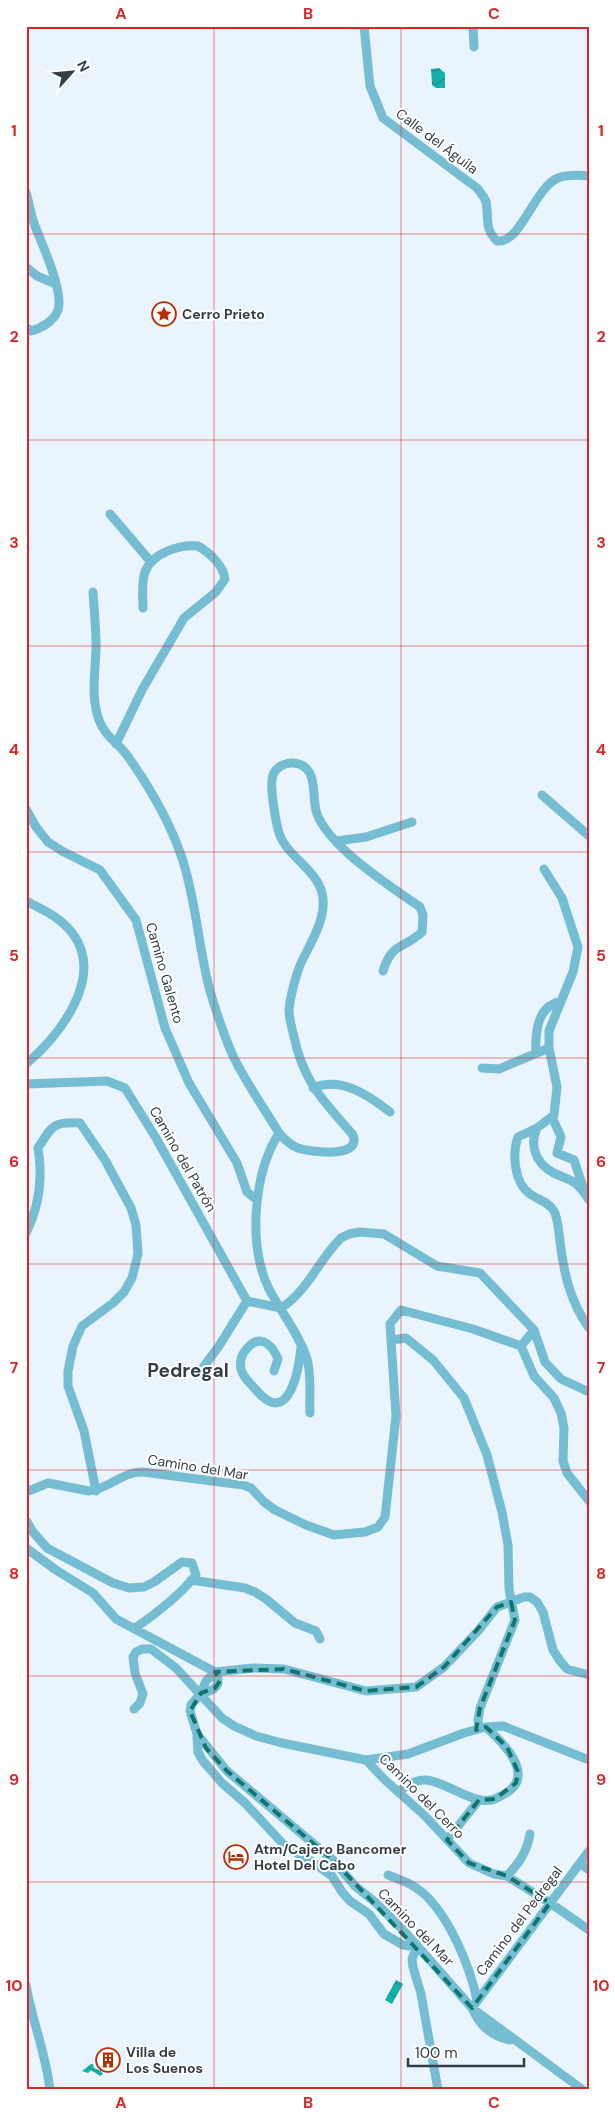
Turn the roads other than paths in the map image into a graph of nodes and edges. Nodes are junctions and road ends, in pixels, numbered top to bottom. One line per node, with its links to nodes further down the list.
1 (364, 26): 4 (street, Calle del Águila)
2 (473, 26): 3 (street)
3 (474, 47)
4 (589, 176)
5 (26, 192): 7 (street)
6 (26, 267): 7 (street)
7 (56, 284): 8 (street)
8 (30, 331)
9 (110, 514): 10 (street)
10 (151, 562): 12 (street); 13 (street)
11 (93, 592): 13 (street)
12 (143, 608)
13 (116, 744): 32 (street)
14 (542, 795): 17 (street)
15 (26, 809): 34 (street, Camino Galento)
16 (412, 822): 18 (street)
17 (589, 836)
18 (337, 841): 21 (street); 28 (street)
19 (544, 869): 22 (street)
20 (26, 902): 25 (street)
21 (383, 971)
22 (559, 1002): 23 (street); 24 (street)
23 (549, 1048): 24 (street); 30 (street)
24 (536, 1053): 26 (street)
25 (26, 1064)
26 (482, 1068)
27 (26, 1084): 36 (street, Camino del Patrón)
28 (313, 1088): 29 (street); 32 (street)
29 (390, 1112)
30 (552, 1117): 31 (street); 33 (street)
31 (537, 1128): 33 (street); 38 (street)
32 (278, 1133): 34 (street)
33 (587, 1197)
34 (258, 1200): 37 (street)
35 (26, 1233): 47 (street)
36 (246, 1301): 37 (street); 44 (street)
37 (281, 1308): 39 (street); 41 (street)
38 (589, 1328)
39 (534, 1330): 42 (street); 45 (street)
40 (391, 1340): 42 (street, Camino del Mar); 47 (street, Camino del Mar); 53 (street)
41 (302, 1344): 43 (street); 46 (street)
42 (521, 1346): 49 (street)
43 (274, 1371)
44 (199, 1373)
45 (589, 1392)
46 (310, 1413)
47 (96, 1491): 48 (street)
48 (26, 1492)
49 (589, 1501)
50 (26, 1520): 52 (street)
51 (26, 1548): 54 (street)
52 (191, 1580): 54 (street); 55 (street)
53 (511, 1602): 56 (street); 57 (street); 60 (street)
54 (135, 1628): 56 (street)
55 (320, 1639)
56 (215, 1672): 58 (street, Camino del Mar)
57 (589, 1675)
58 (201, 1693): 59 (street, Camino del Cerro); 61 (street, Camino del Mar); 62 (street, Camino del Cerro)
59 (134, 1709)
60 (482, 1728): 62 (street); 63 (street); 65 (street)
61 (197, 1734): 75 (street, Camino del Mar); 75 (street)
62 (366, 1760): 64 (street, Camino del Cerro)
63 (589, 1760)
64 (398, 1792): 65 (street); 67 (street, Camino del Cerro)
65 (479, 1800): 67 (street)
66 (530, 1834): 72 (street)
67 (447, 1840): 72 (street, Camino del Cerro)
68 (589, 1851): 69 (street, Camino del Pedregal)
69 (580, 1863): 70 (street); 73 (street, Camino del Pedregal)
70 (589, 1870)
71 (388, 1875): 77 (street)
72 (507, 1876): 73 (street, Camino del Cerro)
73 (550, 1902): 74 (street, Camino del Cerro); 77 (street, Camino del Pedregal)
74 (589, 1930)
75 (417, 1947): 77 (street, Camino del Mar); 79 (street)
76 (26, 1986): 78 (street)
77 (474, 2004): 80 (street, Camino del Mar)
78 (50, 2090)
79 (438, 2090)
80 (583, 2090)

